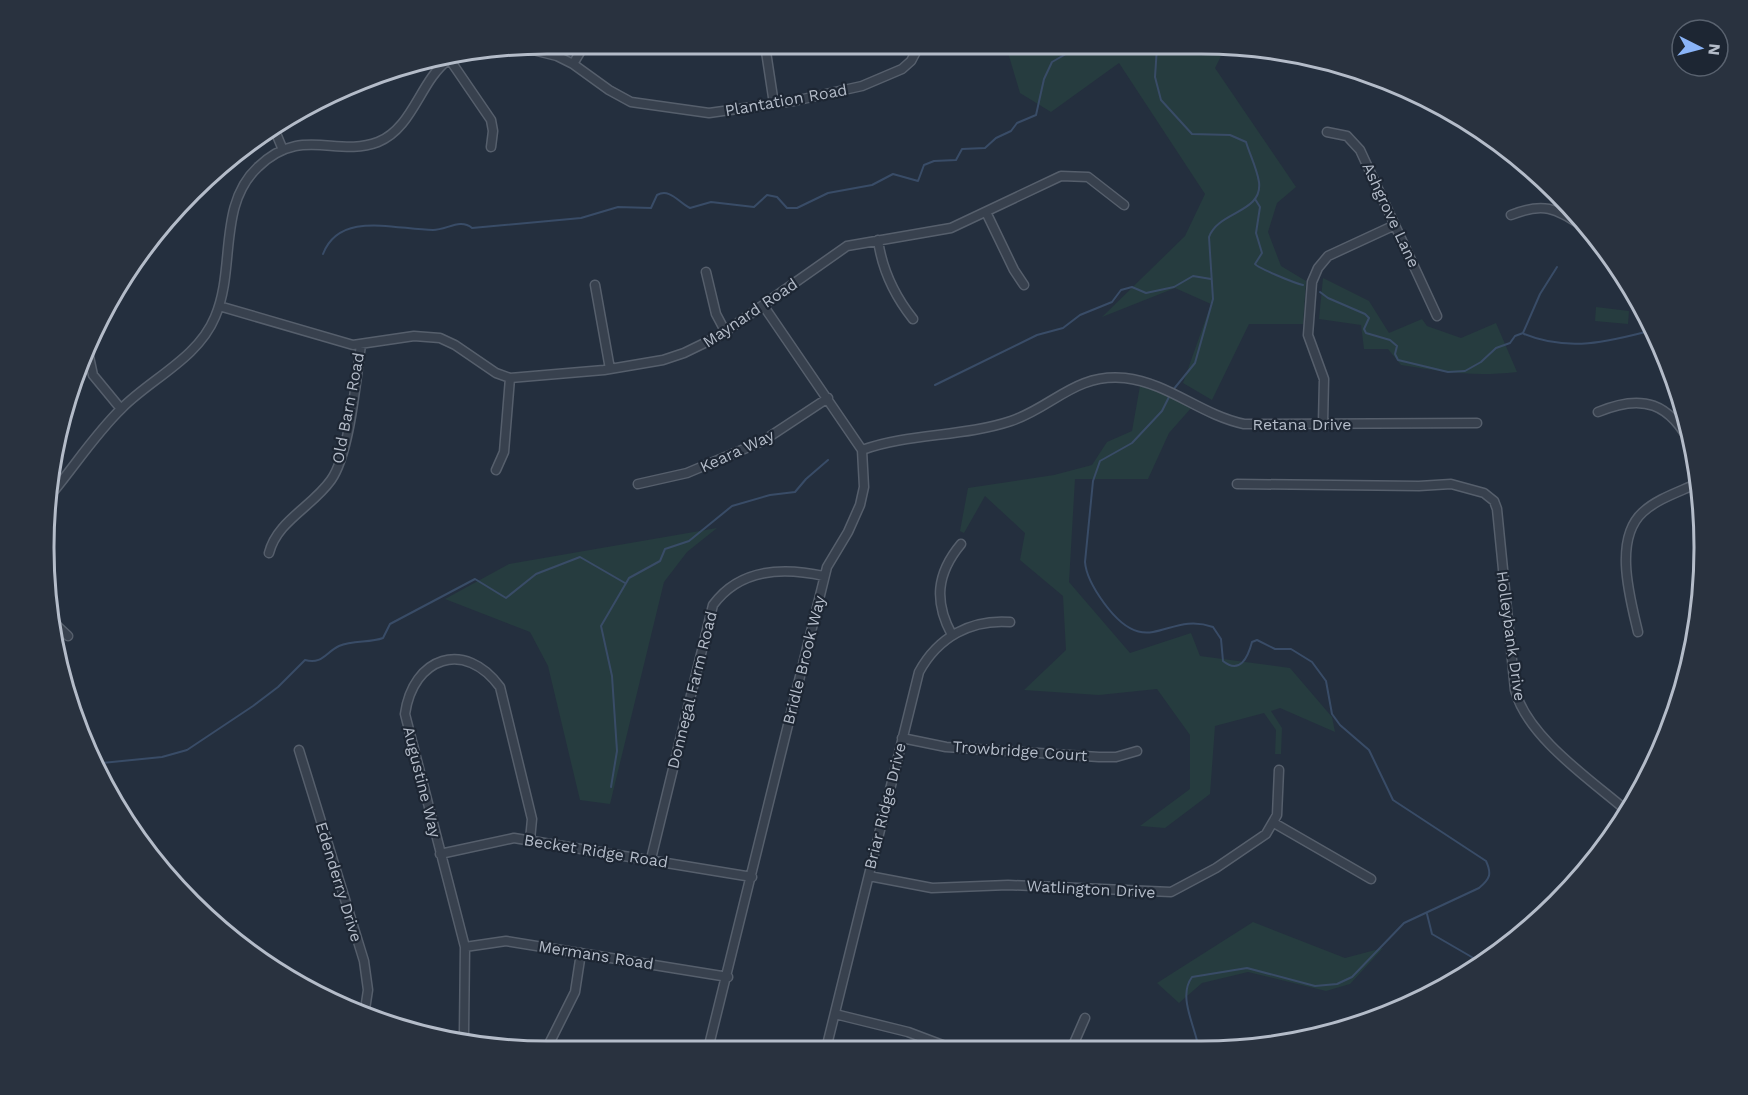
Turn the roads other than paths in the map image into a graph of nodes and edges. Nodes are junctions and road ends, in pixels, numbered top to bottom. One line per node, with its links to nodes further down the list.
1 (545, 54): 6 (street, Plantation Road)
2 (579, 54): 6 (street)
3 (766, 54): 8 (street)
4 (914, 54): 8 (street, Plantation Road)
5 (451, 63): 11 (street)
6 (573, 64): 8 (street, Plantation Road)
7 (443, 65): 12 (street)
8 (774, 104)
9 (1327, 132): 17 (street, Ashgrove Lane)
10 (277, 135): 12 (street)
11 (491, 147)
12 (283, 150): 23 (street)
13 (1124, 205): 14 (street, Maynard Road)
14 (986, 212): 18 (street, Maynard Road); 21 (street)
15 (1563, 213): 16 (street)
16 (1510, 215)
17 (1395, 225): 24 (street, Ashgrove Lane); 35 (street)
18 (878, 240): 22 (street, Maynard Road); 25 (street)
19 (706, 272): 26 (street)
20 (595, 285): 29 (street)
21 (1024, 285)
22 (763, 305): 26 (street, Maynard Road); 31 (street)
23 (219, 306): 27 (street); 32 (street)
24 (1437, 316)
25 (913, 319)
26 (725, 331): 29 (street, Maynard Road)
27 (361, 345): 30 (street); 44 (street, Old Barn Road)
28 (90, 363): 32 (street)
29 (610, 369): 30 (street, Maynard Road)
30 (510, 378): 38 (street)
31 (828, 398): 37 (street); 39 (street, Keara Way)
32 (121, 409): 41 (street)
33 (1598, 412): 34 (street)
34 (1676, 416)
35 (1323, 423): 36 (street, Retana Drive); 37 (street, Retana Drive)
36 (1477, 423)
37 (862, 450): 45 (street, Bridle Brook Way)
38 (496, 470)
39 (638, 484)
40 (1238, 484): 55 (street, Holleybank Drive)
41 (58, 486)
42 (1690, 487): 48 (street)
43 (961, 544): 49 (street)
44 (269, 553)
45 (824, 576): 59 (street, Donnegal Farm Road); 61 (street, Bridle Brook Way)
46 (1010, 622): 49 (street, Briar Ridge Drive)
47 (61, 629): 50 (street)
48 (1638, 632)
49 (952, 635): 51 (street, Briar Ridge Drive)
50 (68, 636)
51 (902, 738): 53 (street, Trowbridge Court); 60 (street, Briar Ridge Drive)
52 (299, 750): 66 (street, Edenderry Drive)
53 (1137, 751)
54 (1279, 770): 56 (street)
55 (1621, 806)
56 (1274, 824): 60 (street, Watlington Drive); 62 (street)
57 (530, 840): 58 (street, Becket Ridge Road); 58 (street, Augustine Way); 59 (street, Becket Ridge Road)
58 (440, 854): 63 (street, Augustine Way)
59 (651, 860): 61 (street, Becket Ridge Road)
60 (869, 876): 67 (street, Briar Ridge Drive)
61 (752, 877): 65 (street, Bridle Brook Way)
62 (1371, 879)
63 (465, 947): 64 (street, Mermans Road); 69 (street, Augustine Way)
64 (581, 953): 65 (street, Mermans Road); 70 (street)
65 (728, 977): 71 (street, Bridle Brook Way)
66 (366, 1006)
67 (835, 1014): 72 (street, Briar Ridge Drive); 73 (street)
68 (1085, 1018): 74 (street)
69 (464, 1033)
70 (550, 1041)
71 (711, 1041)
72 (828, 1041)
73 (931, 1041)
74 (1075, 1041)

